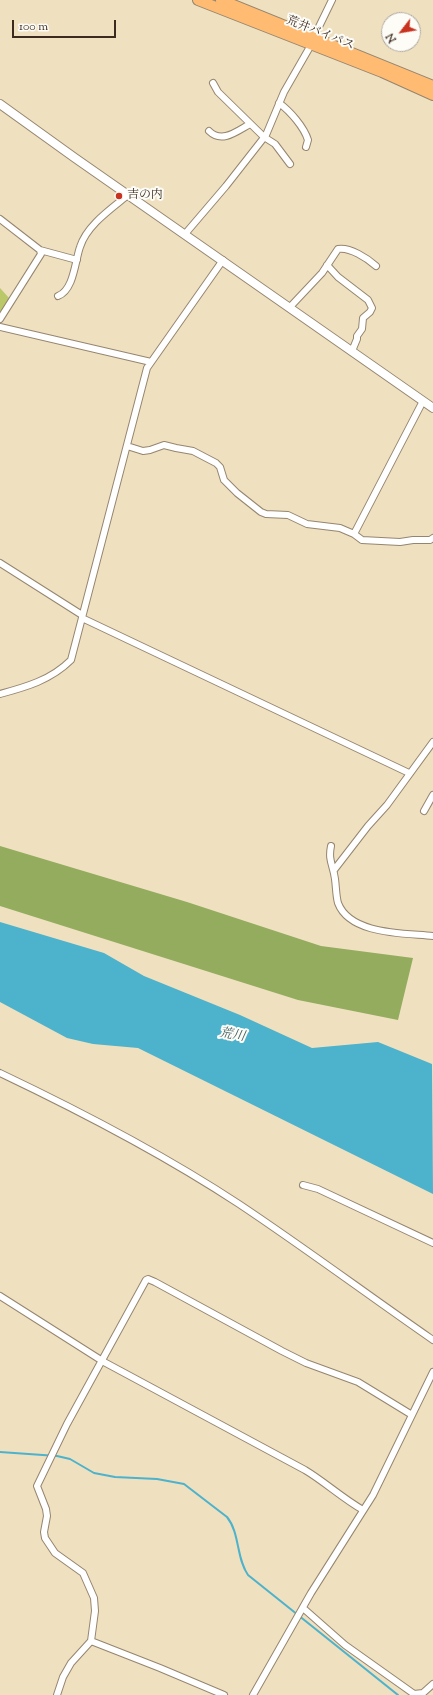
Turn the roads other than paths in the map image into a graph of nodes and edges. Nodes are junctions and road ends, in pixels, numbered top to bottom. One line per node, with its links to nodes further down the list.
1 (198, 0): 4 (highway, 荒井バイパス)
2 (222, 0): 4 (highway, 荒井バイパス)
3 (332, 0): 4 (street)
4 (312, 41): 6 (highway, 荒井バイパス); 7 (highway, 荒井バイパス); 9 (street)
5 (213, 83): 10 (street)
6 (433, 86)
7 (433, 95)
8 (0, 104): 15 (street)
9 (279, 104): 12 (street); 13 (street)
10 (250, 124): 11 (street); 12 (street)
11 (209, 131)
12 (264, 137): 14 (street); 17 (street)
13 (306, 147)
14 (290, 164)
15 (128, 195): 17 (street); 19 (street)
16 (0, 219): 18 (street)
17 (185, 234): 20 (street)
18 (40, 250): 19 (street); 25 (street)
19 (77, 260): 23 (street)
20 (222, 260): 24 (street); 28 (street)
21 (327, 265): 22 (street); 24 (street); 27 (street)
22 (376, 266)
23 (58, 296)
24 (290, 307): 27 (street)
25 (0, 319)
26 (0, 327): 28 (street)
27 (352, 351): 29 (street)
28 (151, 362): 31 (street)
29 (423, 401): 30 (street); 32 (street)
30 (433, 408)
31 (127, 446): 32 (street); 35 (street)
32 (354, 534): 33 (street)
33 (433, 538)
34 (0, 563): 35 (street)
35 (82, 616): 36 (street); 38 (street)
36 (0, 694)
37 (433, 742): 38 (street)
38 (409, 774): 42 (street)
39 (433, 795): 40 (street)
40 (424, 811)
41 (331, 846): 42 (street)
42 (334, 870): 43 (street)
43 (433, 936)
44 (0, 1073): 48 (street)
45 (303, 1185): 46 (street)
46 (433, 1243)
47 (0, 1296): 49 (street)
48 (433, 1340)
49 (102, 1361): 51 (street); 52 (street); 54 (street)
50 (433, 1372): 51 (street)
51 (412, 1414): 52 (street)
52 (363, 1510): 53 (street)
53 (303, 1608): 55 (street); 58 (street)
54 (91, 1641): 56 (street); 57 (street)
55 (433, 1684)
56 (57, 1695)
57 (224, 1695)
58 (253, 1695)

